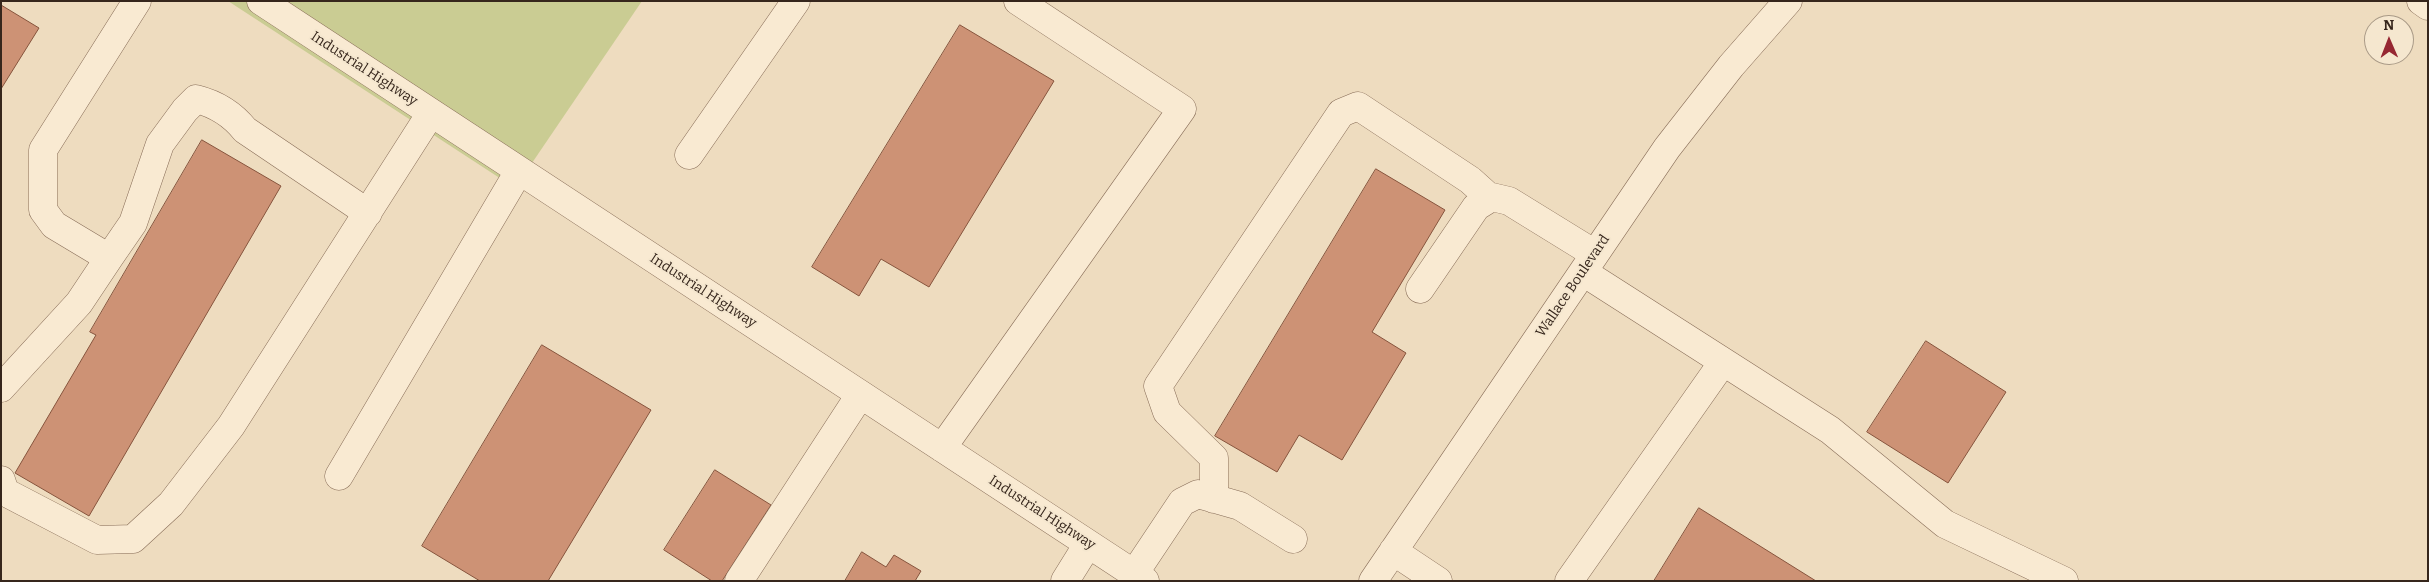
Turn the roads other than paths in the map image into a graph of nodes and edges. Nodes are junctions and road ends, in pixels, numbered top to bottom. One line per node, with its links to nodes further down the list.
1 (137, 1): 13 (street)
2 (261, 1): 8 (street, Industrial Highway)
3 (796, 1): 9 (street)
4 (1018, 1): 19 (street)
5 (1788, 1): 14 (street, Wallace Boulevard)
6 (2421, 1): 7 (street)
7 (2428, 6)
8 (431, 113): 10 (street, Industrial Highway); 12 (street)
9 (689, 155)
10 (519, 171): 18 (street, Industrial Highway); 20 (street)
11 (1490, 198): 14 (street); 15 (street); 22 (street)
12 (368, 213): 13 (street); 21 (street)
13 (109, 258): 17 (street)
14 (1589, 263): 16 (street); 25 (street, Wallace Boulevard)
15 (1420, 288)
16 (1722, 362): 31 (street); 32 (street)
17 (1, 388)
18 (860, 394): 19 (street, Industrial Highway); 27 (street)
19 (942, 448): 24 (street, Industrial Highway)
20 (339, 476)
21 (1, 480)
22 (1214, 499): 23 (street); 26 (street)
23 (1293, 539)
24 (1088, 544): 26 (street, Industrial Highway); 28 (street)
25 (1393, 551): 29 (street, Wallace Boulevard); 30 (street)
26 (1140, 577)
27 (739, 581)
28 (1065, 581)
29 (1373, 581)
30 (1438, 581)
31 (1569, 581)
32 (2064, 581)

